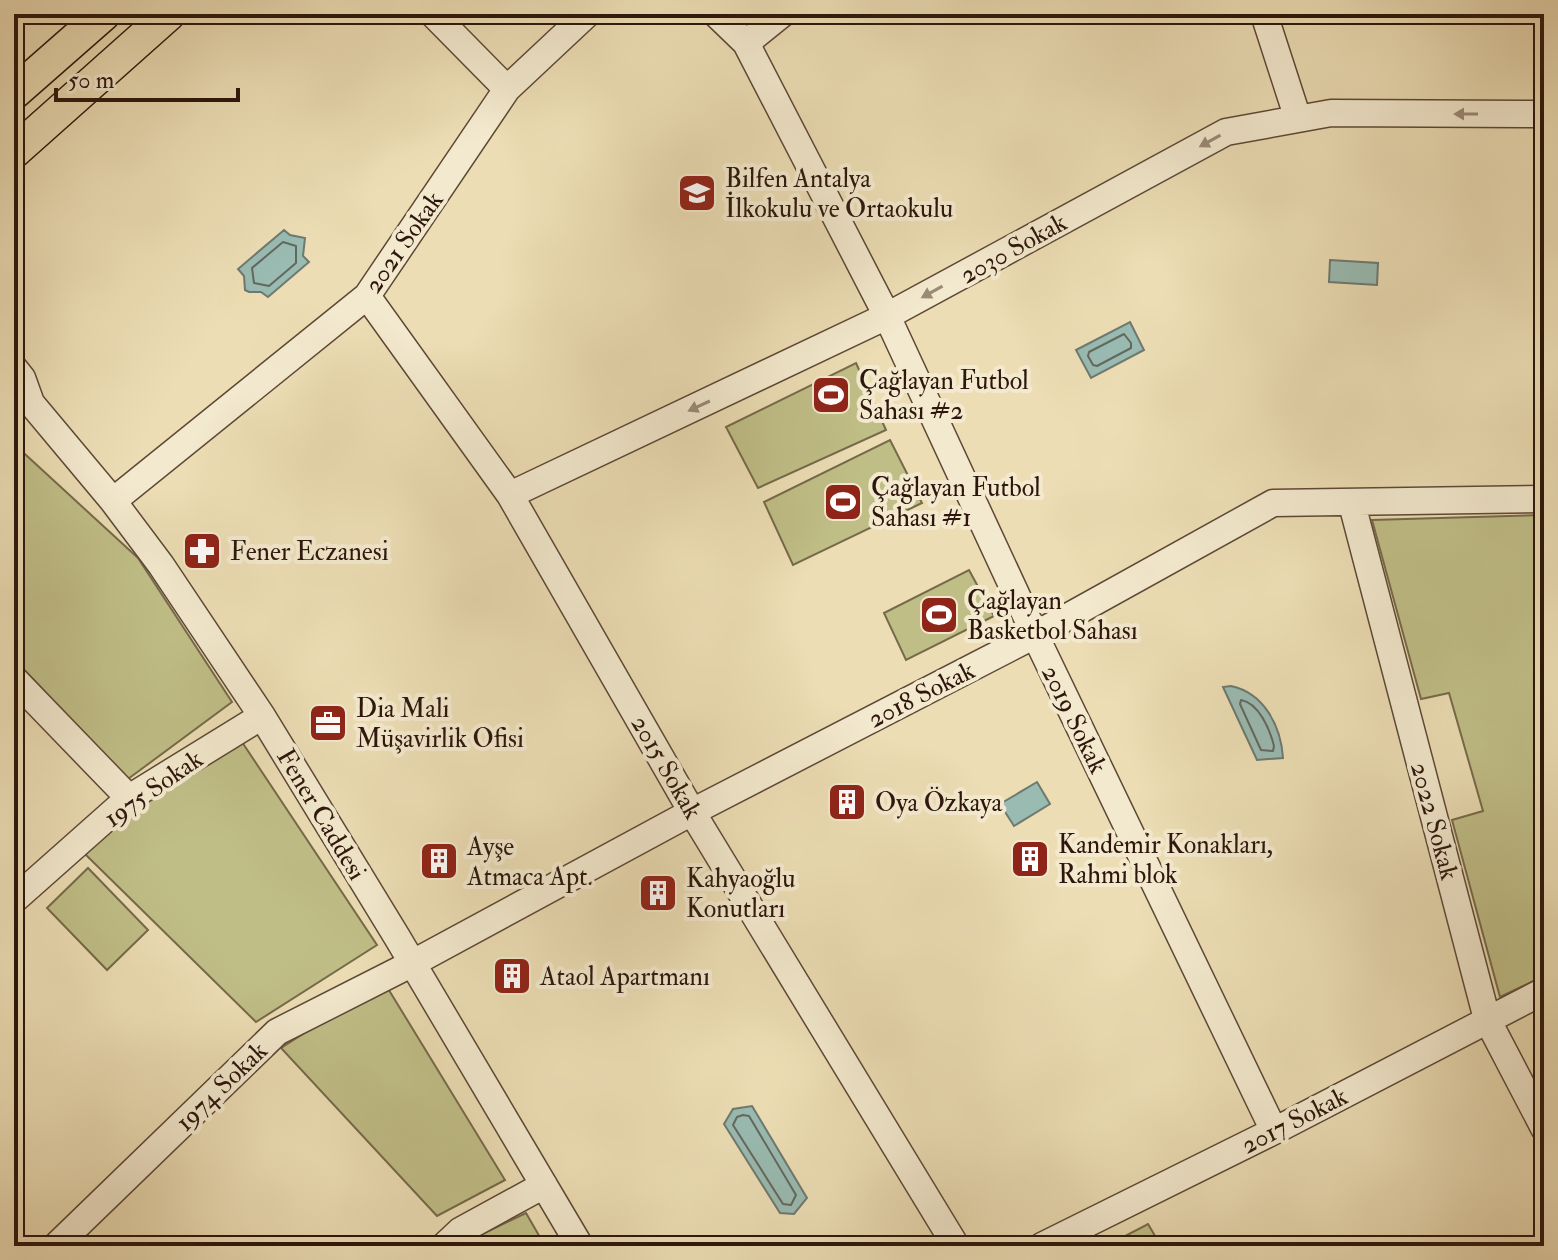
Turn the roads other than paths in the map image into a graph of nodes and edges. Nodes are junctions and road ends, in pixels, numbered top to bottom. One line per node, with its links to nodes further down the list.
1 (104, 14): 10 (main road)
2 (169, 14): 13 (main road)
3 (433, 14): 9 (street)
4 (587, 14): 9 (street, 2021 Sokak)
5 (716, 14): 8 (street, 2019 Sokak)
6 (782, 14): 8 (street)
7 (1264, 14): 12 (street)
8 (746, 43): 15 (street, 2019 Sokak)
9 (507, 89): 14 (street, 2021 Sokak)
10 (14, 93)
11 (1544, 114): 12 (street, 2030 Sokak, one-way to 12)
12 (1298, 119): 15 (street, 2030 Sokak, one-way to 15)
13 (14, 152)
14 (367, 296): 18 (street, 2015 Sokak); 20 (street, 2021 Sokak)
15 (887, 316): 18 (street, 2030 Sokak, one-way to 18); 22 (street, 2019 Sokak)
16 (14, 368): 17 (street, Fener Caddesi)
17 (23, 400): 20 (street, Fener Caddesi)
18 (510, 495): 26 (street, 2015 Sokak)
19 (1544, 499): 21 (street, 2018 Sokak)
20 (113, 501): 24 (street, Fener Caddesi)
21 (1352, 504): 22 (street, 2018 Sokak); 30 (street, 2022 Sokak)
22 (1035, 635): 26 (street, 2018 Sokak); 32 (street, 2019 Sokak)
23 (14, 679): 25 (street)
24 (262, 716): 25 (street, 1975 Sokak); 28 (street, Fener Caddesi)
25 (129, 798): 27 (street, 1975 Sokak)
26 (692, 812): 28 (street, 2018 Sokak); 37 (street, 2015 Sokak)
27 (14, 900)
28 (413, 963): 33 (street, Fener Caddesi); 34 (street, 1974 Sokak)
29 (1544, 991): 30 (street, 2017 Sokak)
30 (1487, 1019): 31 (street, 2022 Sokak); 32 (street, 2017 Sokak)
31 (1544, 1128)
32 (1274, 1131): 38 (street, 2017 Sokak)
33 (544, 1185): 35 (street); 36 (street, Fener Caddesi)
34 (56, 1246)
35 (444, 1246)
36 (580, 1246)
37 (956, 1246)
38 (1042, 1246)

